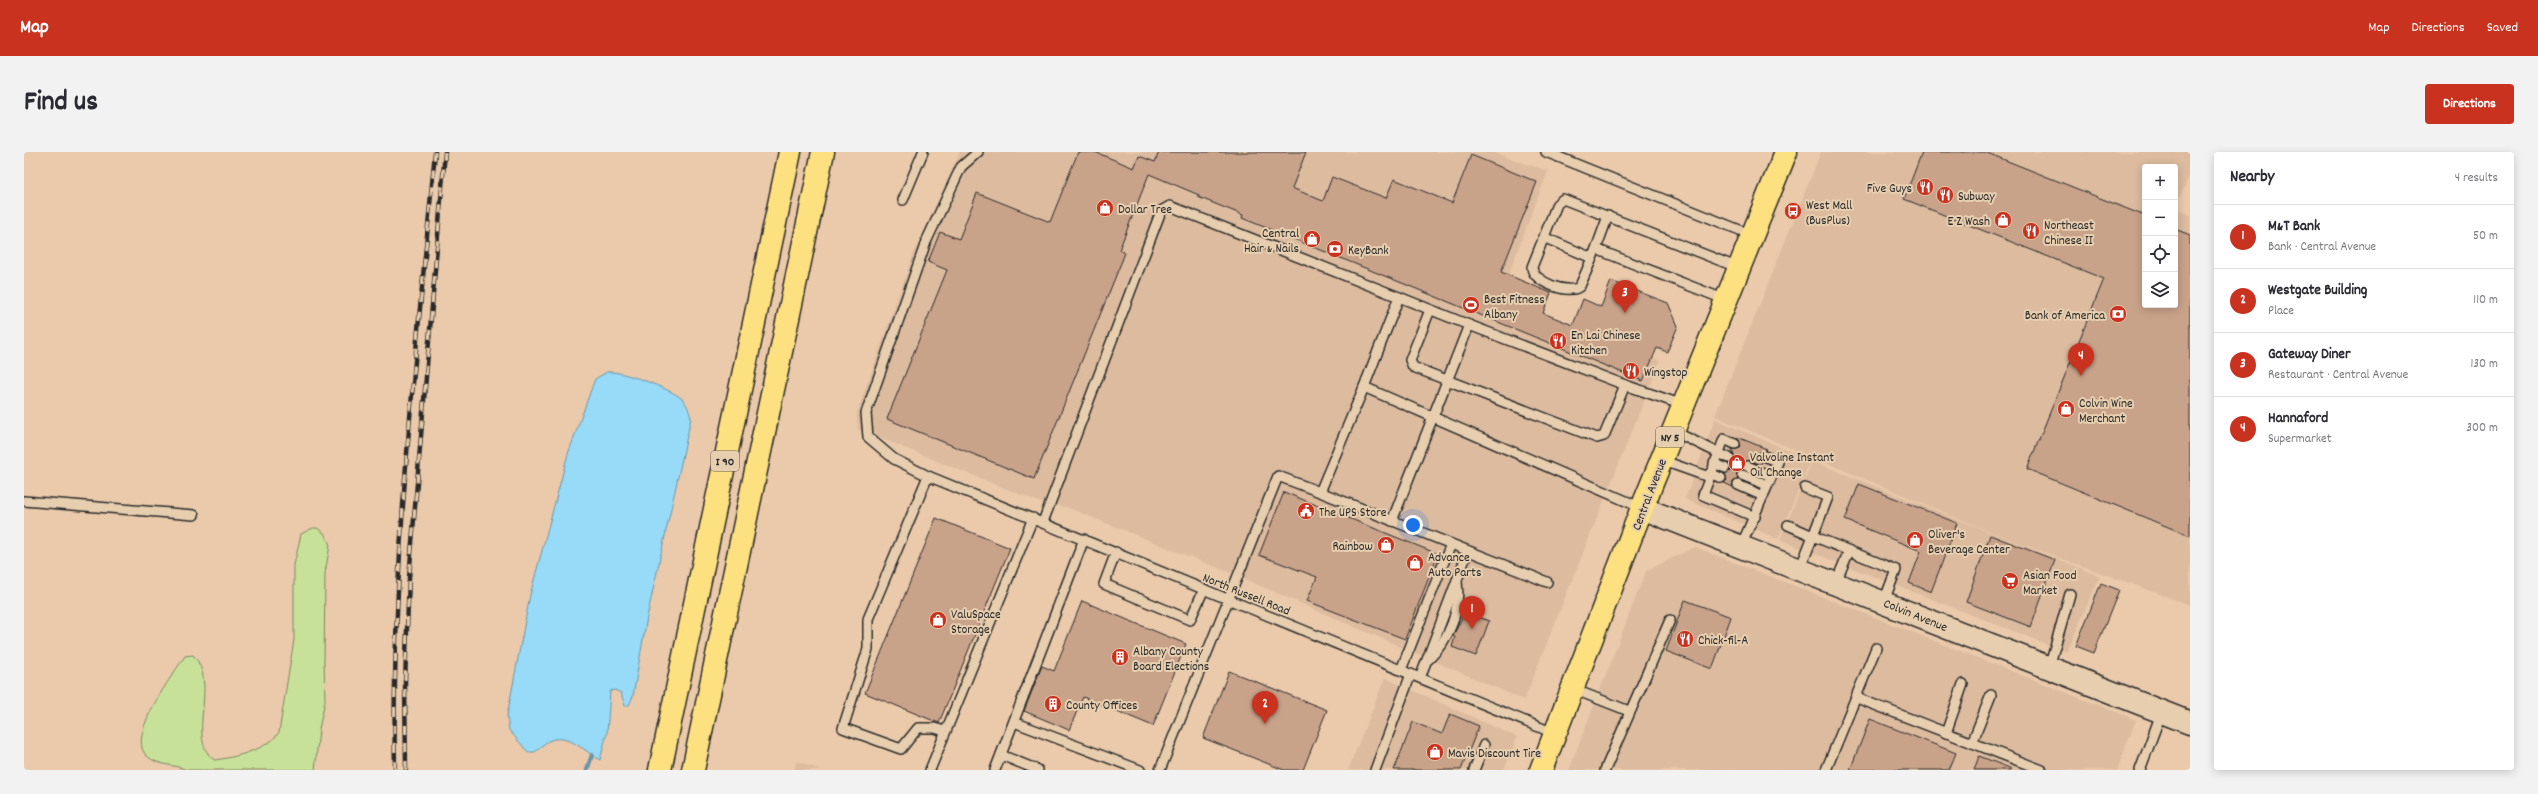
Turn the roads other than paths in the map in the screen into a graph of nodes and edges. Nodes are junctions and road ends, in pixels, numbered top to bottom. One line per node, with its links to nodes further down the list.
1 (776, 152): 21 (main road)
2 (790, 152): 21 (main road, I 90)
3 (823, 152): 14 (main road, I 90)
4 (835, 152): 14 (main road)
5 (924, 152): 9 (lane)
6 (978, 152): 38 (lane, North Russell Road)
7 (1546, 152): 11 (lane)
8 (1786, 152): 11 (main road, Central Avenue / NY 5)
9 (903, 200)
10 (1608, 216): 12 (lane); 13 (lane); 16 (lane)
11 (1752, 235): 16 (main road, Central Avenue / NY 5)
12 (1543, 237): 15 (lane); 15 (lane)
13 (1596, 249): 15 (lane); 18 (lane)
14 (803, 251): 88 (main road, I 90)
15 (1592, 258)
16 (1739, 268): 18 (main road, Central Avenue / NY 5)
17 (1399, 297): 19 (lane); 24 (lane); 52 (lane)
18 (1726, 300): 25 (main road, Central Avenue / NY 5)
19 (1430, 310): 20 (lane); 22 (lane)
20 (1469, 325): 22 (lane); 23 (lane)
21 (748, 357): 87 (main road, I 90)
22 (1447, 380): 23 (lane); 26 (lane)
23 (1625, 385): 25 (lane)
24 (1364, 387): 26 (lane); 44 (lane)
25 (1683, 405): 27 (main road, Central Avenue / NY 5)
26 (1433, 418): 47 (lane); 51 (lane)
27 (1673, 431): 29 (lane); 32 (main road, Central Avenue / NY 5)
28 (1734, 444): 29 (lane)
29 (1718, 453): 31 (lane); 33 (lane)
30 (1764, 456): 39 (lane)
31 (1729, 458)
32 (1661, 460): 36 (lane); 47 (main road, Central Avenue / NY 5)
33 (1714, 463): 35 (lane); 36 (lane)
34 (1747, 466): 39 (lane)
35 (1725, 468)
36 (1709, 475): 40 (lane); 49 (lane)
37 (1742, 475): 42 (lane)
38 (928, 476): 50 (lane, North Russell Road); 81 (lane)
39 (1771, 476): 42 (lane)
40 (1721, 478)
41 (1738, 485): 45 (lane)
42 (1767, 485): 45 (lane)
43 (1805, 488): 54 (lane)
44 (1320, 492): 51 (lane); 66 (lane)
45 (1763, 496): 49 (lane)
46 (24, 501): 48 (lane)
47 (1642, 508): 57 (street, Colvin Avenue); 74 (main road, Central Avenue / NY 5)
48 (194, 515)
49 (1755, 516): 57 (lane)
50 (1033, 518): 52 (lane, North Russell Road); 81 (lane)
51 (1392, 520): 56 (lane)
52 (1043, 522): 55 (lane, North Russell Road)
53 (1788, 525): 54 (lane)
54 (1813, 536): 59 (lane); 61 (lane)
55 (1084, 539): 60 (lane, North Russell Road); 79 (lane)
56 (1451, 544): 58 (lane); 71 (lane)
57 (1741, 546): 61 (street, Colvin Avenue)
58 (1468, 551): 62 (lane); 72 (lane)
59 (1849, 551): 63 (lane); 67 (lane)
60 (1116, 552): 64 (lane, North Russell Road); 64 (lane)
61 (1800, 569): 63 (street, Colvin Avenue)
62 (1547, 582)
63 (1836, 582): 67 (street, Colvin Avenue)
64 (1204, 589): 66 (lane, North Russell Road)
65 (2070, 594): 70 (lane)
66 (1228, 599): 71 (lane, North Russell Road); 93 (lane)
67 (1884, 601): 70 (street, Colvin Avenue)
68 (1670, 620): 77 (lane)
69 (1876, 648): 76 (lane)
70 (2049, 667): 78 (street, Colvin Avenue)
71 (1401, 670): 72 (lane, North Russell Road)
72 (1416, 676): 83 (lane, North Russell Road); 94 (lane)
73 (1963, 684): 82 (lane)
74 (1573, 689): 77 (lane); 83 (main road, Central Avenue / NY 5)
75 (1991, 695): 84 (lane)
76 (1857, 698): 82 (lane); 98 (lane)
77 (1629, 711): 97 (lane)
78 (2162, 711): 80 (street, Colvin Avenue); 100 (lane)
79 (1014, 722): 86 (lane); 92 (lane)
80 (2190, 723)
81 (945, 731): 89 (lane)
82 (1946, 733): 84 (lane)
83 (1556, 734): 96 (main road, Central Avenue / NY 5)
84 (1972, 743): 99 (lane)
85 (1484, 745): 95 (lane)
86 (1001, 755): 90 (lane); 91 (lane)
87 (660, 770)
88 (693, 770)
89 (930, 770)
90 (995, 770)
91 (1038, 770)
92 (1140, 770)
93 (1160, 770)
94 (1375, 770)
95 (1474, 770)
96 (1541, 770)
97 (1605, 770)
98 (1826, 770)
99 (2042, 770)
100 (2140, 770)

